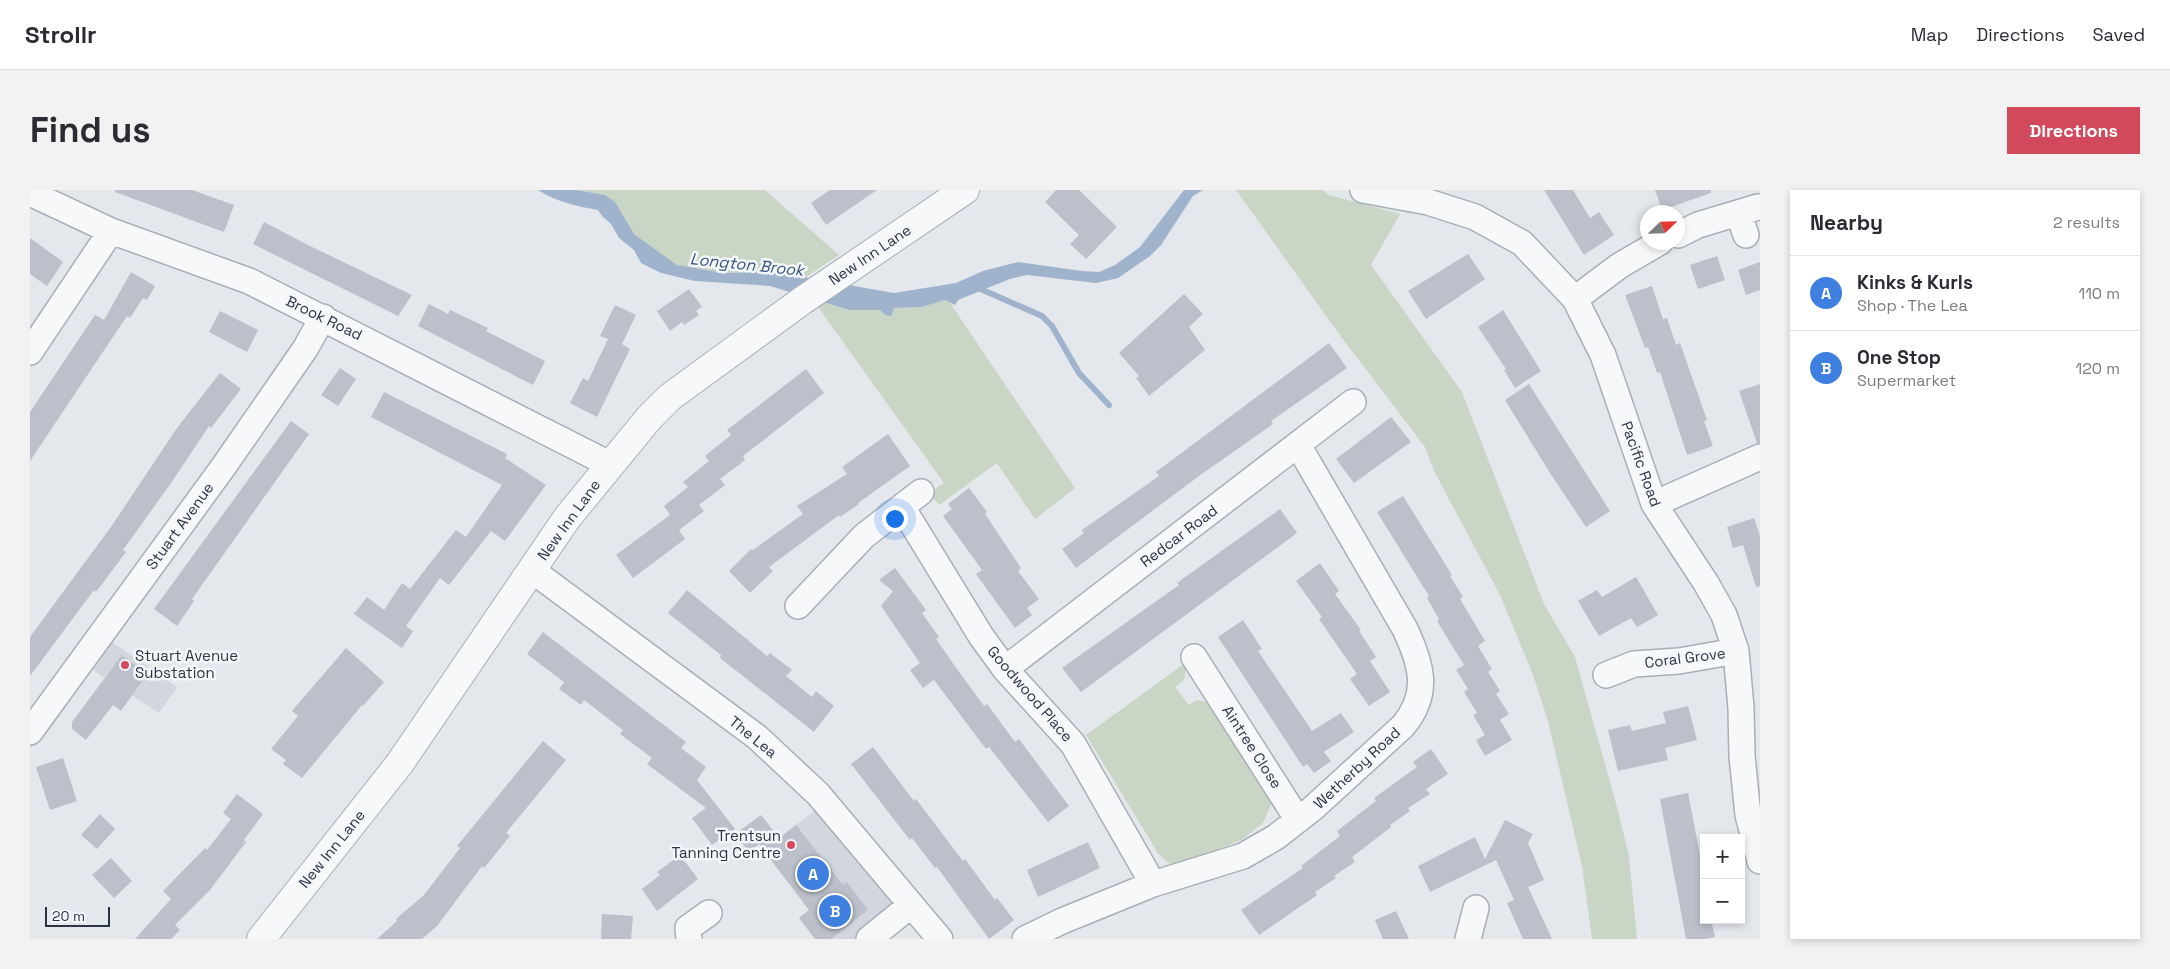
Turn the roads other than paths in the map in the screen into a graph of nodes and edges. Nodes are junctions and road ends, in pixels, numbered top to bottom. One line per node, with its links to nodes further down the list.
1 (965, 190): 14 (street, New Inn Lane)
2 (1363, 190): 8 (street, Pacific Road)
3 (30, 193): 5 (street, Brook Road)
4 (1748, 218): 6 (street)
5 (112, 231): 9 (street, Brook Road); 10 (street)
6 (1685, 231)
7 (1646, 250): 8 (street)
8 (1575, 299): 16 (street, Pacific Road)
9 (323, 317): 14 (street, Brook Road); 24 (street, Stuart Avenue)
10 (30, 352)
11 (1353, 402): 12 (street, Redcar Road)
12 (1298, 445): 21 (street, Redcar Road); 25 (street, Wetherby Road)
13 (1760, 457): 16 (street)
14 (609, 464): 18 (street, New Inn Lane)
15 (921, 492): 17 (street)
16 (1654, 504): 20 (street, Pacific Road)
17 (902, 507): 19 (street); 21 (street, Goodwood Place)
18 (532, 571): 28 (street, The Lea); 31 (street, New Inn Lane)
19 (798, 606)
20 (1736, 651): 23 (street, Coral Grove); 26 (street, Pacific Road)
21 (1005, 669): 27 (street, Goodwood Place)
22 (1197, 672): 25 (street, Aintree Close)
23 (1606, 675)
24 (30, 732)
25 (1298, 820): 27 (street, Wetherby Road)
26 (1760, 861)
27 (1153, 884): 35 (street, Wetherby Road)
28 (911, 905): 33 (street); 34 (street, The Lea)
29 (1476, 908): 36 (street)
30 (709, 913): 32 (street)
31 (261, 939)
32 (689, 939)
33 (869, 939)
34 (940, 939)
35 (1025, 939)
36 (1468, 939)

